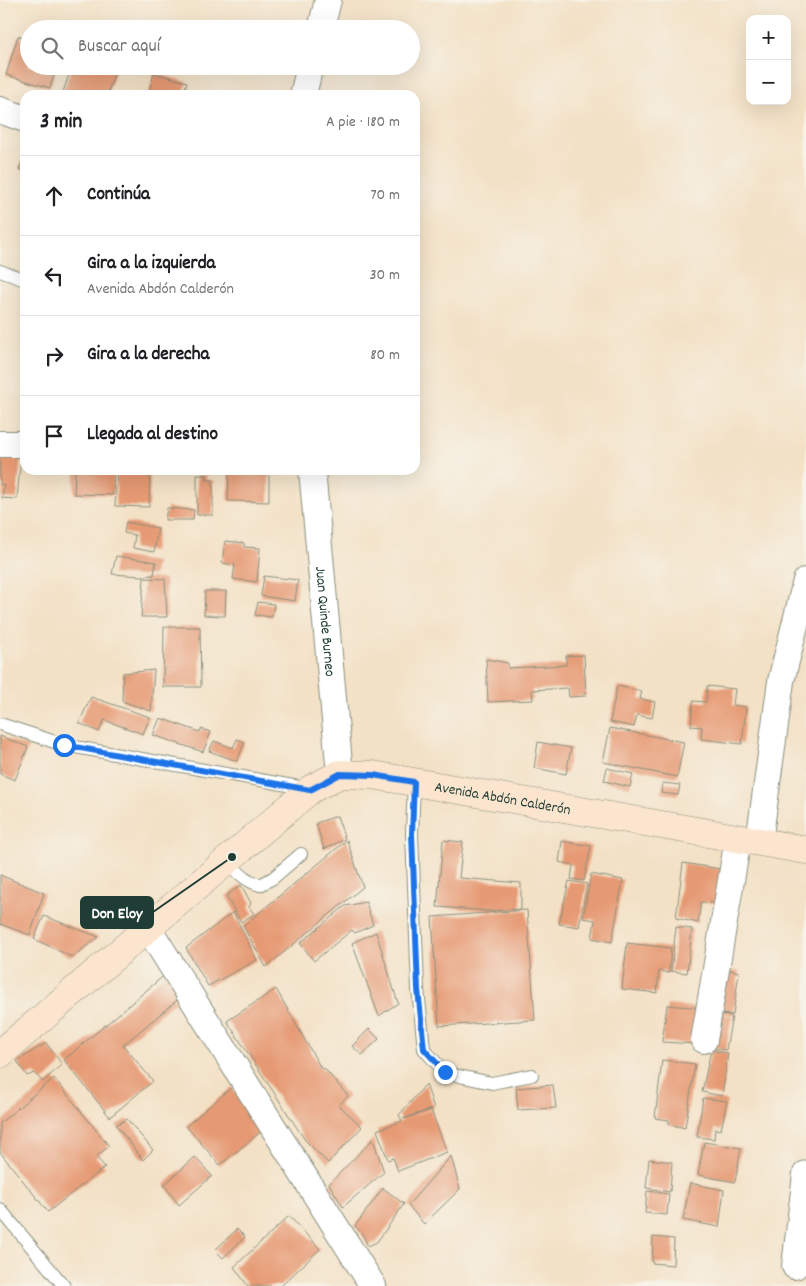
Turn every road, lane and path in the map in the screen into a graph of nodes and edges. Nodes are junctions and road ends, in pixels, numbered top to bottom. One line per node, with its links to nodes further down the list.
1 (328, 0): 2 (street)
2 (322, 20)
3 (308, 75): 4 (street)
4 (303, 90)
5 (0, 110): 6 (street)
6 (20, 117)
7 (0, 271): 8 (lane)
8 (20, 278)
9 (0, 444): 10 (street)
10 (20, 444)
11 (312, 475): 14 (street, Juan Quinde Burneo)
12 (806, 581): 17 (street)
13 (0, 724): 16 (lane)
14 (340, 774): 15 (street, Avenida Abdón Calderón); 16 (street, Avenida Abdón Calderón)
15 (414, 782): 17 (street, Avenida Abdón Calderón); 24 (lane)
16 (310, 790): 20 (street, Avenida Abdón Calderón)
17 (748, 840): 18 (street, Avenida Abdón Calderón); 22 (street)
18 (806, 850)
19 (302, 854): 20 (lane)
20 (227, 860): 21 (street, Avenida Abdón Calderón)
21 (148, 928): 23 (street, Avenida Abdón Calderón); 29 (street)
22 (704, 1040)
23 (0, 1054)
24 (532, 1075)
25 (806, 1174): 27 (street)
26 (0, 1209): 28 (lane)
27 (795, 1266)
28 (64, 1286)
29 (373, 1286)

